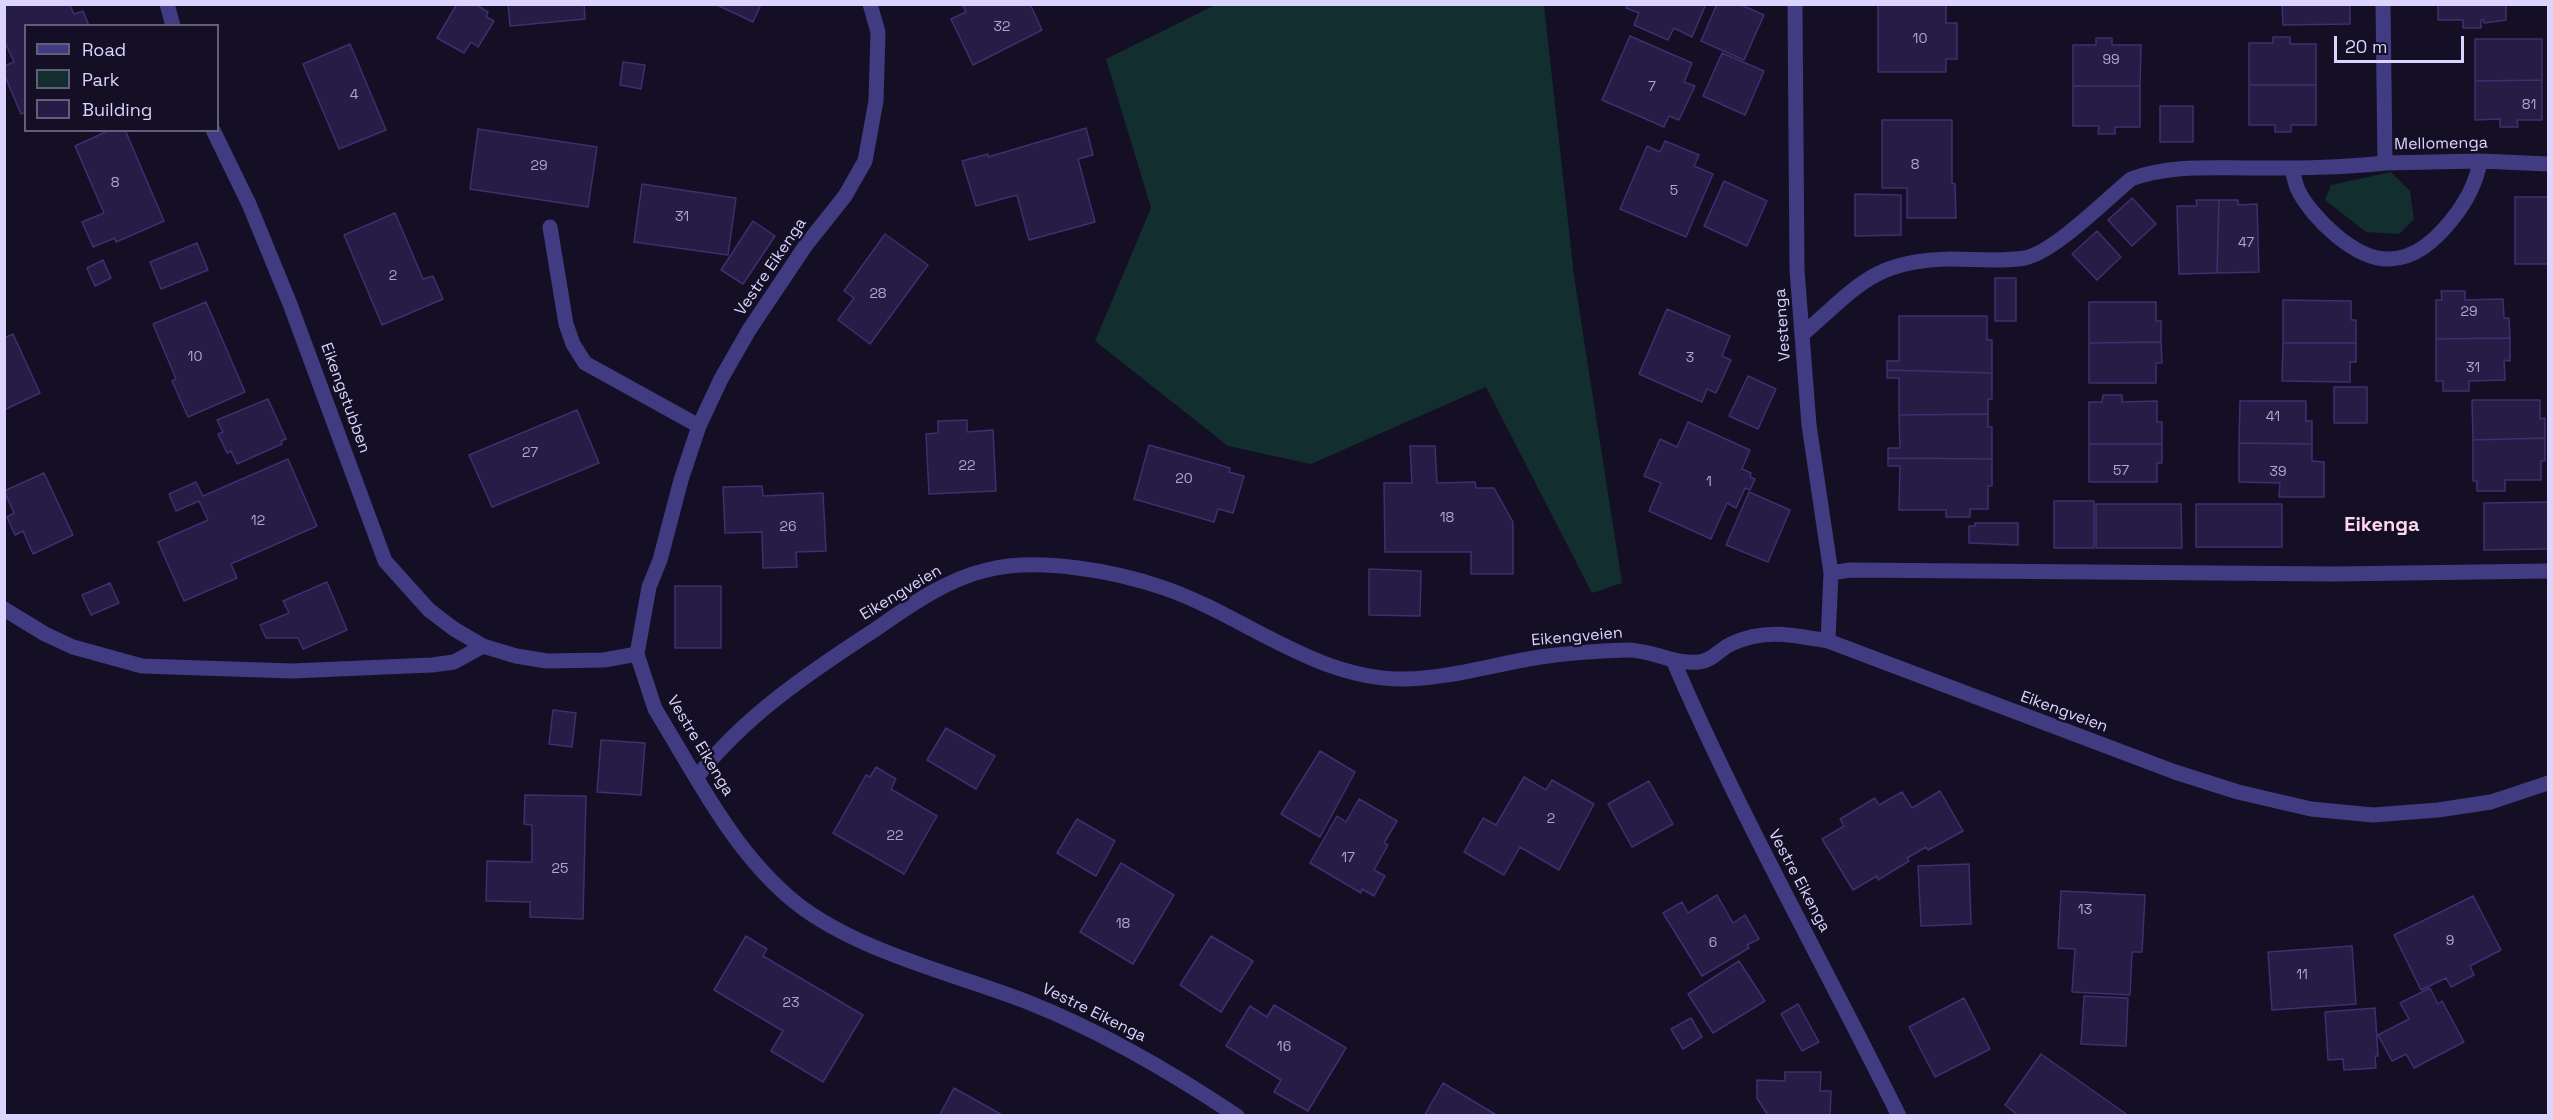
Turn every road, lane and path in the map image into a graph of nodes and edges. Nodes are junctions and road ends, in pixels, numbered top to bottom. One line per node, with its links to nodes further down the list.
1 (167, 4): 5 (street)
2 (870, 4): 13 (street, Vestre Eikenga)
3 (1796, 4): 12 (street, Vestenga)
4 (2383, 4): 8 (street, Mellomenga)
5 (172, 24)
6 (214, 132): 18 (street, Eikengstubben)
7 (2480, 161): 8 (street, Mellomenga); 9 (street, Mellomenga); 10 (street)
8 (2385, 163): 10 (street)
9 (2548, 164)
10 (2291, 168): 12 (street)
11 (550, 226): 13 (street)
12 (1802, 335): 15 (street, Vestenga)
13 (699, 426): 19 (street, Vestre Eikenga)
14 (2548, 571): 15 (street)
15 (1831, 573): 17 (street, Vestenga)
16 (4, 609): 18 (street)
17 (1828, 641): 20 (street, Eikengveien); 22 (street, Eikengveien)
18 (483, 646): 19 (street, Eikengstubben)
19 (637, 654): 21 (street, Vestre Eikenga)
20 (1673, 660): 21 (street, Eikengveien); 24 (street, Vestre Eikenga)
21 (697, 777): 23 (street, Vestre Eikenga)
22 (2548, 783)
23 (1237, 1116)
24 (1899, 1116)

